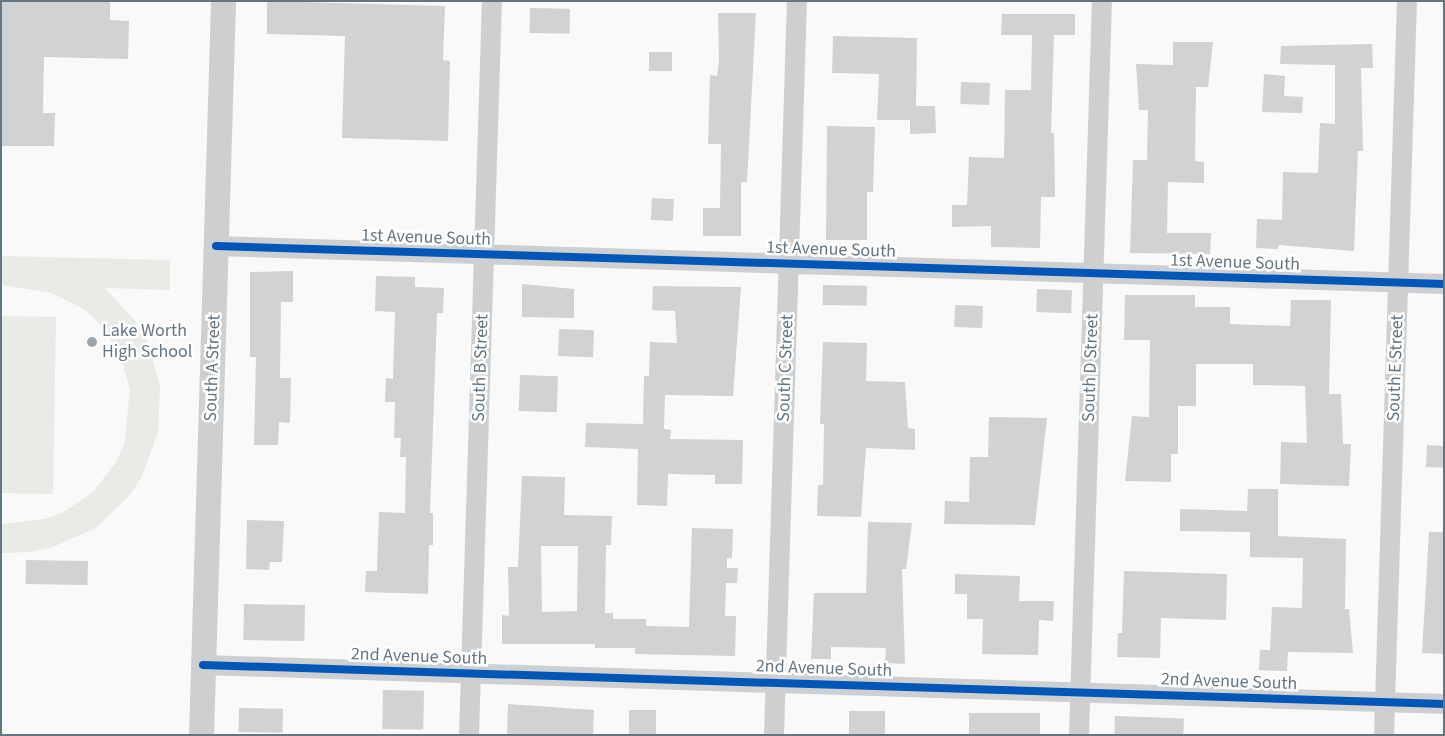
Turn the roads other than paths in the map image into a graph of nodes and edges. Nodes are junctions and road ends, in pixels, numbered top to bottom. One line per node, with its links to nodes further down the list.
1 (223, 1): 6 (street, South A Street)
2 (492, 1): 7 (street, South B Street)
3 (797, 1): 8 (street, South C Street)
4 (1102, 1): 9 (street, South D Street)
5 (1407, 1): 10 (street, South E Street)
6 (216, 246): 7 (street, 1st Avenue South); 12 (street, South A Street)
7 (484, 255): 8 (street, 1st Avenue South); 13 (street, South B Street)
8 (789, 264): 9 (street, 1st Avenue South); 14 (street, South C Street)
9 (1094, 274): 10 (street, 1st Avenue South); 15 (street, South D Street)
10 (1398, 283): 11 (street, 1st Avenue South); 16 (street, South E Street)
11 (1444, 284)
12 (203, 665): 13 (street, 2nd Avenue South); 18 (street, South A Street)
13 (471, 674): 14 (street, 2nd Avenue South); 19 (street, South B Street)
14 (776, 683): 15 (street, 2nd Avenue South); 20 (street, South C Street)
15 (1081, 693): 16 (street, 2nd Avenue South); 21 (street, South D Street)
16 (1385, 702): 17 (street, 2nd Avenue South); 22 (street, South E Street)
17 (1444, 704)
18 (201, 735)
19 (470, 735)
20 (774, 735)
21 (1079, 735)
22 (1384, 735)

